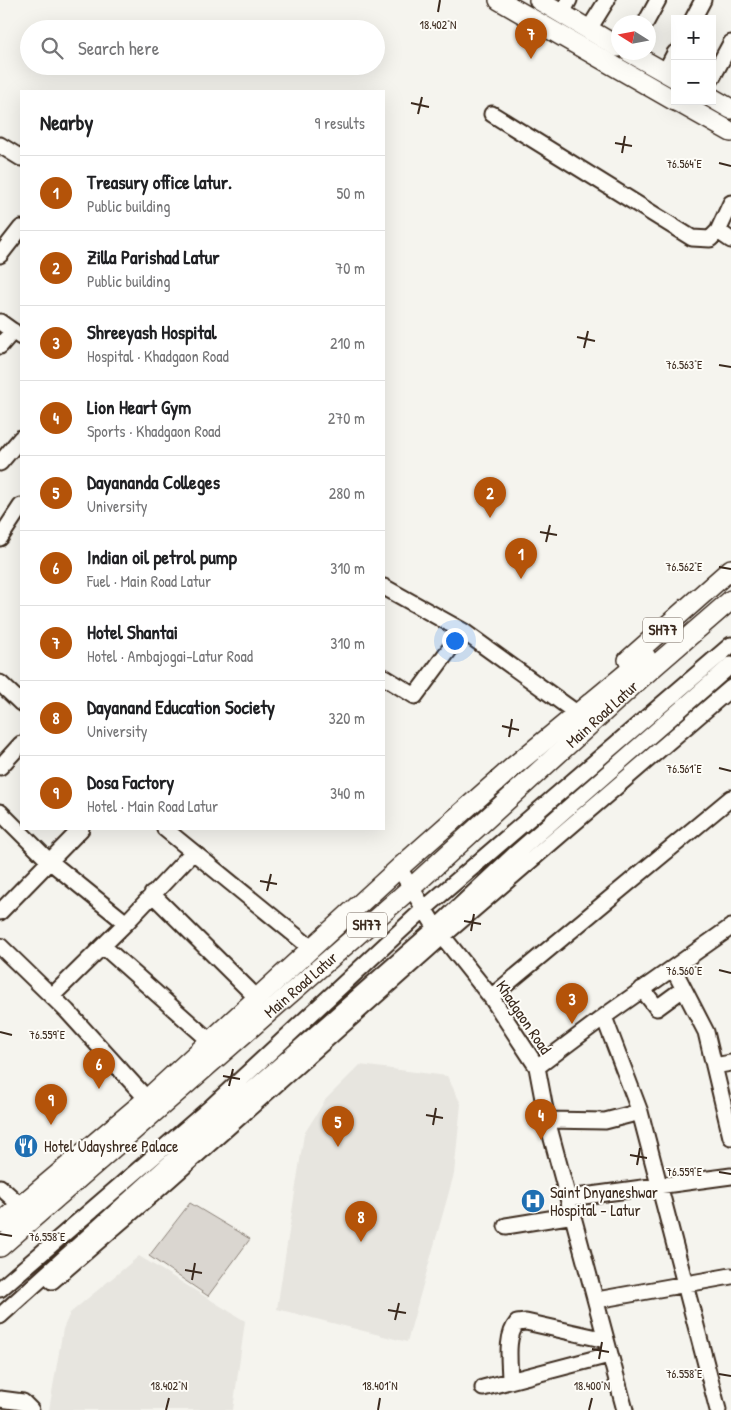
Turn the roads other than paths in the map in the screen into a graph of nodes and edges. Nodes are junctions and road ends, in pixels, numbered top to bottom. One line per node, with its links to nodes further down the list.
1 (499, 0): 16 (main road)
2 (539, 0): 6 (main road)
3 (607, 0): 9 (street)
4 (658, 0): 7 (street)
5 (703, 0): 8 (street)
6 (565, 7): 9 (main road)
7 (650, 15)
8 (695, 15)
9 (589, 29): 10 (main road)
10 (611, 43)
11 (731, 43): 14 (street)
12 (642, 60): 15 (main road)
13 (673, 60): 15 (street)
14 (716, 71)
15 (670, 75)
16 (671, 99)
17 (716, 100): 19 (main road)
18 (682, 105): 21 (main road)
19 (731, 109)
20 (492, 114): 26 (street)
21 (731, 132)
22 (0, 145): 23 (street)
23 (20, 157)
24 (731, 203): 26 (street)
25 (20, 229): 28 (street)
26 (718, 231): 27 (street)
27 (731, 240)
28 (0, 254)
29 (0, 322): 30 (street)
30 (17, 334): 31 (street)
31 (0, 346)
32 (20, 441): 33 (street)
33 (16, 454): 34 (street)
34 (0, 462)
35 (20, 508): 36 (street)
36 (0, 538)
37 (731, 569): 48 (main road, SH77)
38 (731, 587): 48 (main road, Main Road Latur / SH77)
39 (385, 588): 42 (street)
40 (731, 600): 48 (main road, Main Road Latur / SH77)
41 (731, 615): 48 (main road, SH77)
42 (462, 632): 45 (street); 50 (street)
43 (731, 644): 62 (street)
44 (731, 665): 66 (street)
45 (385, 678)
46 (0, 683): 49 (street)
47 (731, 688): 66 (street)
48 (605, 701): 50 (main road, Main Road Latur / SH77); 60 (main road, Main Road Latur / SH77)
49 (20, 702)
50 (578, 714): 59 (main road, Main Road Latur / SH77)
51 (20, 745): 52 (street)
52 (0, 767)
53 (731, 798): 75 (street)
54 (0, 812): 58 (street)
55 (80, 830): 58 (street)
56 (166, 830): 57 (street)
57 (193, 852): 61 (street); 69 (street)
58 (50, 861): 63 (street); 64 (street)
59 (399, 868): 60 (street, Khadgaon Road); 69 (main road, Main Road Latur / SH77)
60 (411, 888): 62 (street, Khadgaon Road); 93 (main road, Main Road Latur / SH77)
61 (152, 894): 64 (street); 74 (street)
62 (424, 909): 66 (street, Khadgaon Road); 94 (street)
63 (0, 912)
64 (126, 923): 67 (street)
65 (731, 927): 70 (street)
66 (439, 932): 75 (street, Khadgaon Road); 96 (street); 101 (street)
67 (103, 946): 73 (street); 77 (street)
68 (0, 947): 73 (street)
69 (311, 948): 74 (main road, Main Road Latur / SH77)
70 (672, 968): 71 (street); 72 (street)
71 (642, 989): 72 (street); 76 (street)
72 (683, 989): 79 (street)
73 (52, 996): 81 (street)
74 (256, 997): 77 (main road, Main Road Latur / SH77)
75 (491, 997): 80 (street, Khadgaon Road)
76 (604, 1016): 80 (street); 82 (street)
77 (210, 1041): 81 (main road, Main Road Latur / SH77)
78 (731, 1063): 79 (street)
79 (714, 1066): 84 (street)
80 (537, 1067): 83 (street, Khadgaon Road)
81 (147, 1099): 89 (main road, Main Road Latur / SH77)
82 (640, 1112): 83 (street); 86 (street)
83 (548, 1120): 88 (street, Khadgaon Road)
84 (731, 1136)
85 (731, 1176): 86 (street)
86 (658, 1186): 88 (street); 97 (street)
87 (0, 1187): 89 (street)
88 (569, 1198): 90 (street, Khadgaon Road)
89 (20, 1205): 91 (main road, Main Road Latur / SH77)
90 (574, 1215): 92 (street); 99 (street, Khadgaon Road)
91 (0, 1222)
92 (506, 1226)
93 (0, 1247)
94 (29, 1263): 96 (street); 98 (street)
95 (731, 1276): 97 (street)
96 (41, 1277): 100 (street)
97 (686, 1283): 99 (street); 108 (street)
98 (0, 1289)
99 (597, 1300): 102 (street, Khadgaon Road)
100 (0, 1316)
101 (0, 1328)
102 (608, 1348): 103 (street); 103 (street); 107 (street, Khadgaon Road)
103 (510, 1381): 104 (street)
104 (483, 1388)
105 (0, 1399): 106 (street)
106 (31, 1410)
107 (625, 1410)
108 (718, 1410)

